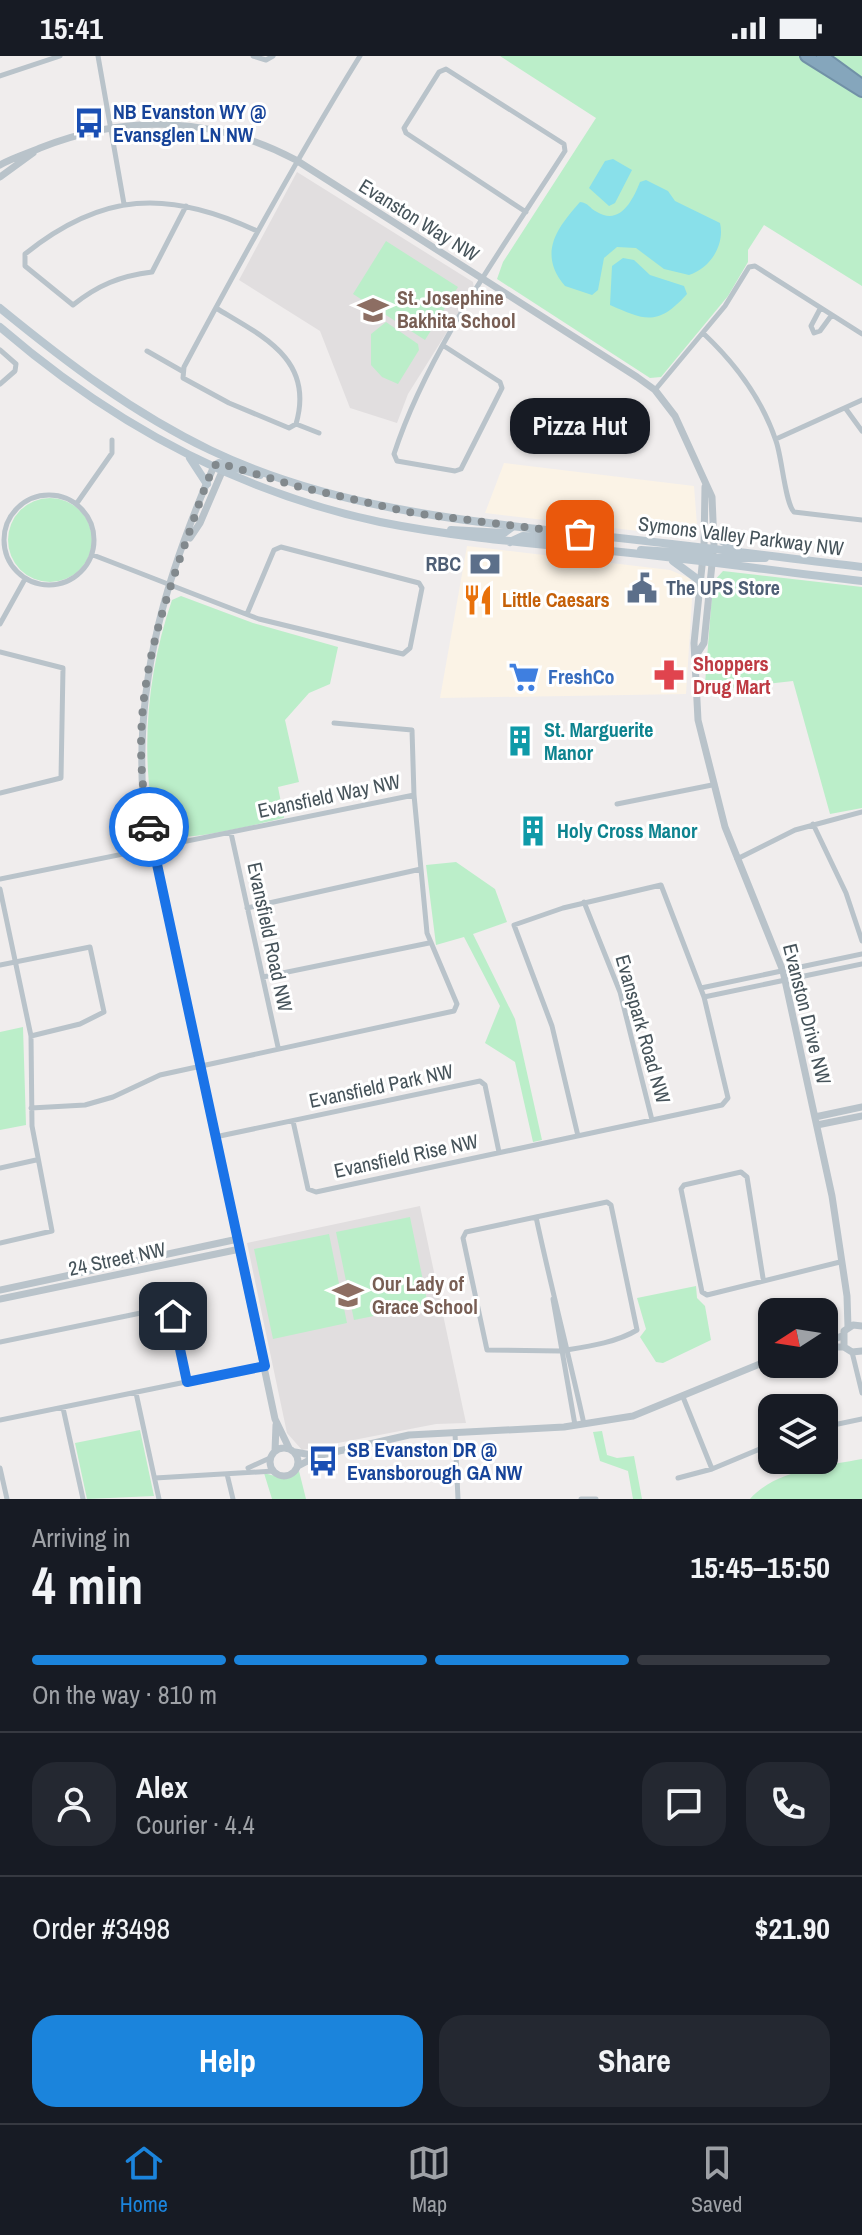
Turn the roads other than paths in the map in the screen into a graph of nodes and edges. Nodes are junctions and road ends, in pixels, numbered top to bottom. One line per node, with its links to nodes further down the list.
1 (60, 56): 8 (street)
2 (98, 56): 11 (street)
3 (253, 56): 4 (street)
4 (273, 56)
5 (360, 56): 13 (street)
6 (806, 56): 10 (highway)
7 (822, 56): 9 (highway)
8 (0, 76)
9 (862, 85)
10 (862, 91)
11 (111, 127): 12 (street, Evanston Way NW); 13 (street, Evanston Way NW); 16 (street)
12 (42, 147): 14 (street, Evanston Way NW); 15 (street, Evanston Way NW)
13 (296, 160): 19 (street); 20 (street, Evanston Way NW)
14 (0, 165)
15 (0, 177)
16 (124, 204): 17 (street); 17 (street)
17 (186, 206): 19 (street)
18 (526, 212): 18 (street); 20 (street)
19 (257, 231): 22 (street)
20 (484, 280): 28 (street); 33 (street, Evanston Way NW)
21 (0, 308): 42 (main road, Symons Valley Parkway NW)
22 (216, 308): 31 (street); 36 (street)
23 (820, 309): 24 (street); 24 (street); 26 (street)
24 (831, 316): 27 (street)
25 (0, 327): 41 (main road, Symons Valley Parkway NW)
26 (703, 333): 33 (street); 39 (street)
27 (862, 334)
28 (444, 346): 28 (street)
29 (0, 350): 32 (street)
30 (147, 351): 31 (street)
31 (182, 371): 36 (street)
32 (0, 384)
33 (655, 390): 45 (street, Evanston Way NW)
34 (862, 400): 35 (street)
35 (846, 409): 37 (street); 39 (street)
36 (296, 424): 38 (street)
37 (862, 431)
38 (319, 433)
39 (776, 439): 47 (street)
40 (112, 440): 46 (street)
41 (187, 454): 43 (main road, Symons Valley Parkway NW); 44 (main road)
42 (225, 464): 43 (main road, Symons Valley Parkway NW); 48 (main road, Symons Valley Parkway NW); 50 (main road, Symons Valley Parkway NW); 54 (street)
43 (214, 466): 44 (street)
44 (207, 484): 54 (street)
45 (705, 487): 49 (street, Evanston Way NW); 58 (street, Evanston Way NW)
46 (77, 503): 51 (street); 57 (street)
47 (862, 520)
48 (512, 527): 50 (main road); 52 (main road, Symons Valley Parkway NW)
49 (715, 530): 55 (main road); 58 (street, Evanston Way NW)
50 (433, 531): 53 (main road, Symons Valley Parkway NW)
51 (2, 532): 62 (street)
52 (607, 537): 53 (main road); 58 (main road, Symons Valley Parkway NW)
53 (510, 542): 56 (main road, Symons Valley Parkway NW)
54 (186, 543): 65 (street)
55 (746, 552): 58 (main road, Symons Valley Parkway NW); 59 (main road, Symons Valley Parkway NW)
56 (633, 553): 58 (main road); 60 (main road, Symons Valley Parkway NW)
57 (93, 555): 62 (street); 65 (street)
58 (708, 556): 59 (main road); 60 (main road, Symons Valley Parkway NW); 63 (street, Evanston Drive NW); 64 (main road, Symons Valley Parkway NW); 69 (street, Evanston Drive NW)
59 (778, 557): 61 (main road, Symons Valley Parkway NW)
60 (669, 559): 63 (main road)
61 (862, 567)
62 (25, 579): 67 (street)
63 (700, 581): 69 (street, Evanston Drive NW)
64 (862, 581)
65 (170, 584): 66 (street); 78 (street)
66 (247, 614): 66 (street)
67 (0, 624)
68 (0, 652): 72 (street)
69 (697, 654): 71 (street, Evanston Drive NW)
70 (334, 723): 73 (street)
71 (712, 785): 74 (street); 79 (street, Evanston Drive NW)
72 (0, 793)
73 (414, 795): 77 (street, Evansfield Way NW); 80 (street, Evansfield Way NW)
74 (617, 804)
75 (862, 812): 76 (street)
76 (813, 824): 79 (street); 85 (street)
77 (231, 833): 78 (street, Evansfield Way NW); 84 (street, Evansfield Road NW)
78 (153, 847): 81 (street, Evansfield Way NW); 98 (street)
79 (736, 859): 91 (street, Evanston Drive NW)
80 (421, 869): 84 (street); 86 (street, Evansfield Way NW)
81 (0, 879)
82 (0, 889): 88 (street)
83 (584, 902): 94 (street); 102 (street, Evanspark Road NW); 105 (street)
84 (247, 908): 92 (street, Evansfield Road NW)
85 (862, 941)
86 (429, 943): 92 (street); 97 (street, Evansfield Way NW)
87 (862, 954): 91 (street)
88 (16, 962): 90 (street); 96 (street); 96 (street)
89 (862, 964): 93 (street)
90 (0, 965)
91 (783, 971): 93 (street, Evanston Drive NW); 94 (street)
92 (263, 977): 97 (street, Evansfield Road NW)
93 (785, 980): 95 (street); 104 (street, Evanston Drive NW)
94 (701, 988): 95 (street)
95 (704, 997): 102 (street, Evansfield Rise NW)
96 (31, 1036): 100 (street)
97 (278, 1047): 98 (street, Evansfield Way NW)
98 (199, 1065): 100 (street, Evansfield Way NW); 106 (street)
99 (862, 1107): 104 (street)
100 (31, 1108): 108 (street)
101 (862, 1116): 104 (street)
102 (652, 1120): 105 (street, Evansfield Rise NW)
103 (293, 1121): 106 (street, Evansfield Park NW); 107 (street, Evansfield Rise NW); 107 (street, Evansfield Park NW)
104 (816, 1121): 114 (street, Evanston Drive NW)
105 (578, 1136): 107 (street, Evansfield Rise NW)
106 (215, 1137): 111 (street)
107 (499, 1152)
108 (36, 1160): 109 (street); 112 (street)
109 (0, 1168)
110 (536, 1217): 117 (street); 127 (street); 128 (street)
111 (238, 1239): 113 (street); 116 (street, 24 Street NW)
112 (0, 1243)
113 (240, 1249): 119 (street, 24 Street NW); 132 (street)
114 (840, 1262): 115 (street); 118 (street, Evanston Drive NW)
115 (763, 1278): 115 (street)
116 (0, 1290)
117 (552, 1290): 127 (street); 128 (street)
118 (847, 1296): 120 (street, Evanston Drive NW); 121 (street, Evanston Drive NW)
119 (0, 1299)
120 (860, 1326): 121 (street)
121 (848, 1327): 122 (street)
122 (842, 1336): 123 (street); 126 (street)
123 (838, 1338)
124 (0, 1342): 133 (street)
125 (838, 1346): 126 (street)
126 (844, 1347): 130 (street)
127 (568, 1350): 128 (street); 141 (street)
128 (560, 1351): 143 (street)
129 (862, 1351): 130 (street)
130 (852, 1352): 135 (street)
131 (758, 1365): 136 (street)
132 (265, 1366): 133 (street); 138 (street)
133 (187, 1382): 134 (street)
134 (136, 1393): 137 (street); 155 (street)
135 (862, 1393)
136 (683, 1397): 141 (street); 151 (street)
137 (63, 1408): 140 (street); 158 (street)
138 (275, 1419): 145 (street); 147 (street)
139 (862, 1419): 142 (street)
140 (0, 1420)
141 (584, 1424): 143 (street)
142 (838, 1424)
143 (575, 1425): 144 (street)
144 (455, 1432): 148 (street); 161 (street)
145 (292, 1450): 147 (street); 148 (street); 149 (street)
146 (758, 1450): 151 (street)
147 (272, 1455): 152 (street); 153 (street)
148 (317, 1456): 149 (street)
149 (298, 1466): 153 (street)
150 (0, 1468): 157 (street)
151 (712, 1469): 156 (street)
152 (244, 1470): 153 (street); 154 (street)
153 (274, 1471)
154 (227, 1474): 155 (street); 160 (street)
155 (155, 1478): 159 (street)
156 (678, 1478)
157 (7, 1499)
158 (83, 1499)
159 (159, 1499)
160 (233, 1499)
161 (458, 1499)
162 (581, 1499): 163 (street)
163 (596, 1499)

